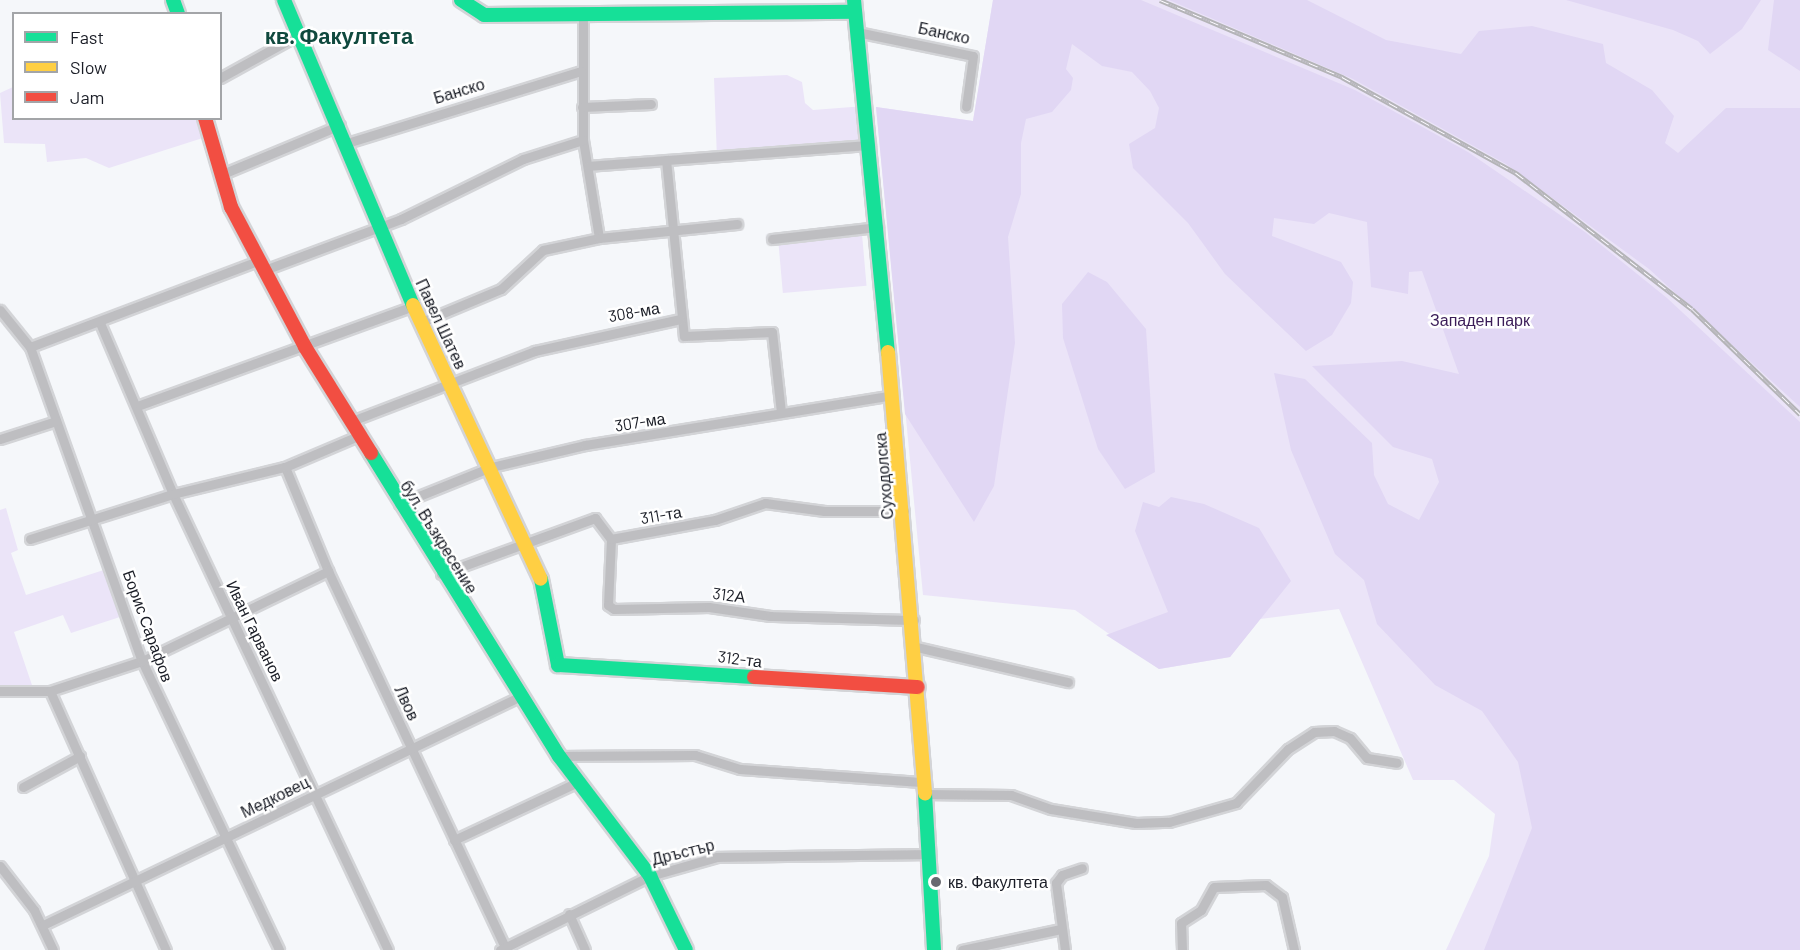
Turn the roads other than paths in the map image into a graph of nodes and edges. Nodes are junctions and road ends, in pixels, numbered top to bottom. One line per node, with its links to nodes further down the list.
1 (284, 0): 6 (street, Павел Шатев)
2 (461, 0): 4 (street)
3 (855, 6): 4 (street); 5 (street, Суходолска)
4 (583, 11): 7 (street)
5 (857, 32): 11 (street, Банско); 16 (street, Суходолска)
6 (298, 35): 8 (street); 13 (street, Павел Шатев)
7 (581, 72): 10 (street); 15 (street, Банско)
8 (222, 77)
9 (651, 104): 10 (street)
10 (582, 107): 14 (street)
11 (966, 107)
12 (206, 120): 19 (street, бул. Възкресение)
13 (340, 125): 15 (street, Павел Шатев); 19 (street)
14 (583, 140): 18 (street); 22 (street)
15 (348, 143): 22 (street, Павел Шатев)
16 (870, 146): 17 (street); 21 (street, Суходолска)
17 (666, 160): 18 (street); 23 (street)
18 (588, 166): 24 (street)
19 (220, 175): 26 (street, бул. Възкресение)
20 (737, 224): 23 (street)
21 (878, 227): 25 (street); 35 (street, Суходолска)
22 (380, 228): 26 (street); 27 (street, Павел Шатев)
23 (670, 231): 24 (street); 29 (street)
24 (599, 238): 30 (street)
25 (772, 239)
26 (259, 266): 31 (street); 33 (street, бул. Възкресение)
27 (413, 306): 30 (street, Павел Шатев); 33 (street)
28 (0, 310): 32 (street, Борис Сарафов)
29 (680, 319): 34 (street, 308-ма); 37 (street, 308-ма)
30 (424, 321): 34 (street, Павел Шатев)
31 (100, 323): 32 (street); 36 (street, Иван Гарванов)
32 (30, 347): 38 (street, Борис Сарафов)
33 (305, 347): 36 (street); 39 (street, бул. Възкресение)
34 (450, 381): 39 (street, 308-ма); 43 (street, Павел Шатев)
35 (893, 395): 37 (street, 307-ма); 46 (street, Суходолска)
36 (140, 405): 44 (street, Иван Гарванов)
37 (781, 412): 43 (street, 307-ма)
38 (56, 421): 41 (street); 47 (street, Борис Сарафов)
39 (349, 422): 40 (street, бул. Възкресение)
40 (358, 436): 42 (street); 45 (street, бул. Възкресение)
41 (0, 439)
42 (285, 467): 44 (street); 51 (street, Лвов)
43 (491, 467): 45 (street, 307-ма); 50 (street, Павел Шатев)
44 (173, 494): 47 (street); 53 (street, Иван Гарванов)
45 (399, 504): 52 (street, бул. Възкресение)
46 (904, 511): 49 (street, 311-та); 54 (street, Суходолска)
47 (93, 518): 48 (street); 56 (street, Борис Сарафов)
48 (30, 539)
49 (612, 540): 50 (street); 54 (street, 312А)
50 (526, 542): 52 (street); 57 (street, Павел Шатев)
51 (328, 571): 53 (street); 63 (street, Лвов)
52 (441, 574): 62 (street, бул. Възкресение)
53 (232, 620): 56 (street); 70 (street, Иван Гарванов)
54 (914, 620): 55 (street, Суходолска)
55 (916, 647): 58 (street); 59 (street, Суходолска)
56 (142, 661): 61 (street); 71 (street, Борис Сарафов)
57 (558, 665): 59 (street, 312-та)
58 (1068, 682)
59 (918, 687): 69 (street, Суходолска)
60 (0, 691): 61 (street)
61 (50, 691): 64 (street)
62 (521, 696): 63 (street, Медковец); 65 (street, бул. Възкресение)
63 (414, 752): 70 (street, Медковец); 72 (street, Лвов)
64 (80, 756): 68 (street); 77 (street)
65 (559, 756): 67 (street, бул. Възкресение); 69 (street)
66 (1397, 764): 69 (street)
67 (578, 782): 72 (street); 76 (street, бул. Възкресение)
68 (23, 788)
69 (922, 788): 73 (street, Суходолска)
70 (317, 794): 71 (street, Медковец); 85 (street, Иван Гарванов)
71 (226, 838): 77 (street, Медковец); 84 (street, Борис Сарафов)
72 (454, 840): 81 (street, Лвов)
73 (927, 854): 76 (street, Дръстър); 88 (street, Суходолска)
74 (0, 866): 79 (street)
75 (1082, 868): 80 (street)
76 (650, 876): 78 (street, Дръстър); 87 (street, бул. Възкресение)
77 (137, 881): 79 (street, Медковец); 83 (street)
78 (569, 914): 81 (street, Дръстър); 86 (street)
79 (43, 925): 82 (street)
80 (1061, 929): 89 (street); 90 (street)
81 (503, 949)
82 (53, 950)
83 (166, 950)
84 (279, 950)
85 (388, 950)
86 (585, 950)
87 (686, 950)
88 (934, 950)
89 (962, 950)
90 (1065, 950)
91 (1182, 950): 92 (street)
92 (1294, 950)

